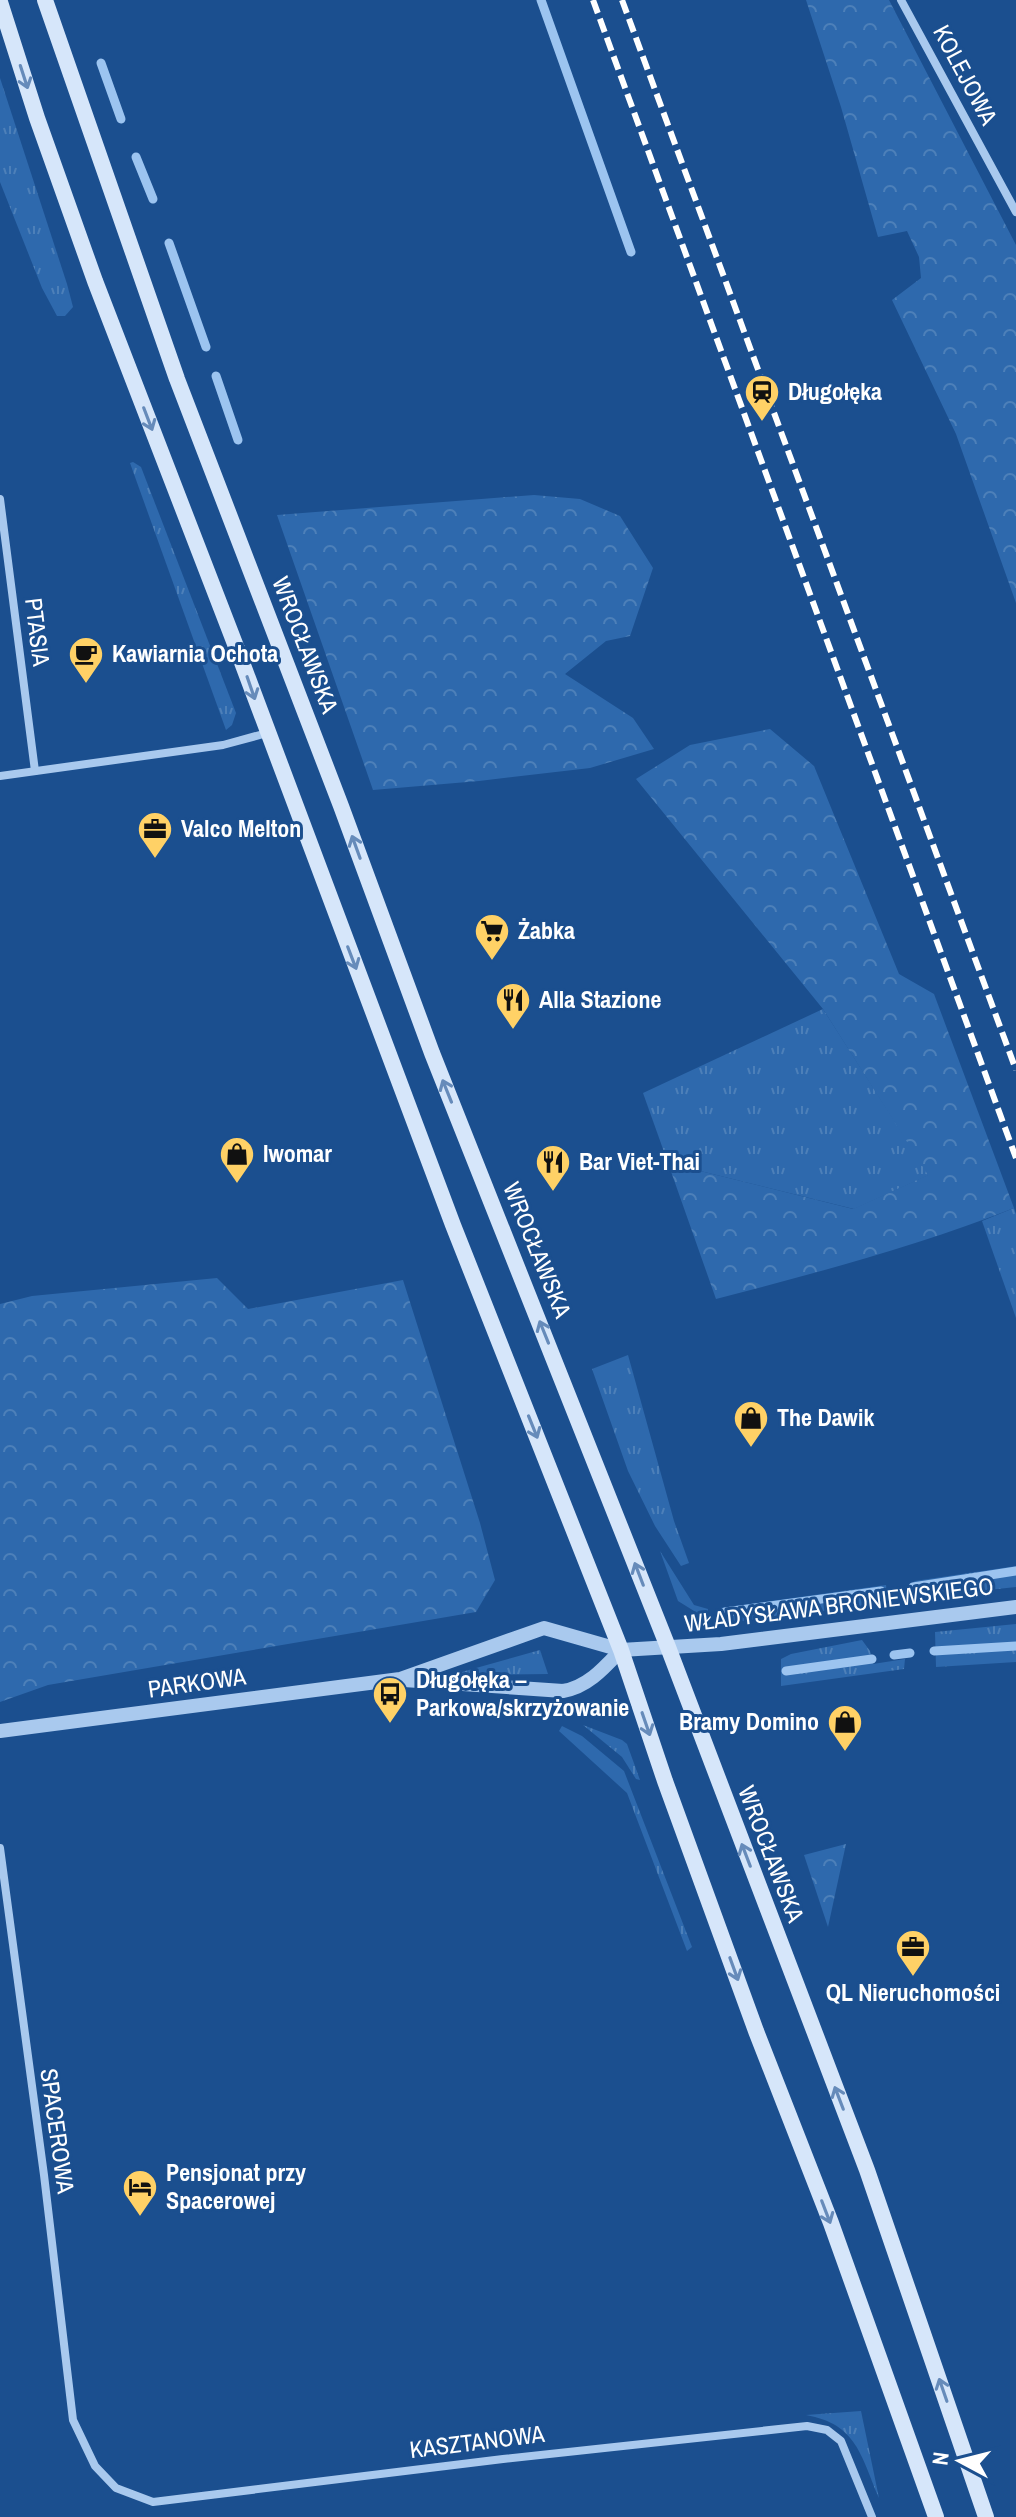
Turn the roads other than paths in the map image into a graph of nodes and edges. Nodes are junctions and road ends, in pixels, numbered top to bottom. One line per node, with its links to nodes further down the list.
1 (45, 0): 10 (main road, WROCŁAWSKA, one-way to 1)
2 (901, 0): 4 (street, KOLEJOWA)
3 (0, 2): 6 (main road, one-way to 6)
4 (1016, 212)
5 (0, 499): 7 (street, PTASIA)
6 (267, 733): 7 (street); 11 (main road, one-way to 11)
7 (35, 771): 8 (street)
8 (0, 776)
9 (1016, 1607): 10 (street, WŁADYSŁAWA BRONIEWSKIEGO)
10 (668, 1647): 11 (street, PARKOWA); 18 (main road, WROCŁAWSKA, one-way to 10)
11 (621, 1650): 12 (street, PARKOWA); 12 (street, PARKOWA); 17 (main road, one-way to 17)
12 (400, 1679): 13 (street, PARKOWA)
13 (0, 1731)
14 (0, 1848): 15 (street, SPACEROWA)
15 (73, 2420): 16 (street, KASZTANOWA)
16 (872, 2517)
17 (936, 2517)
18 (986, 2517)

